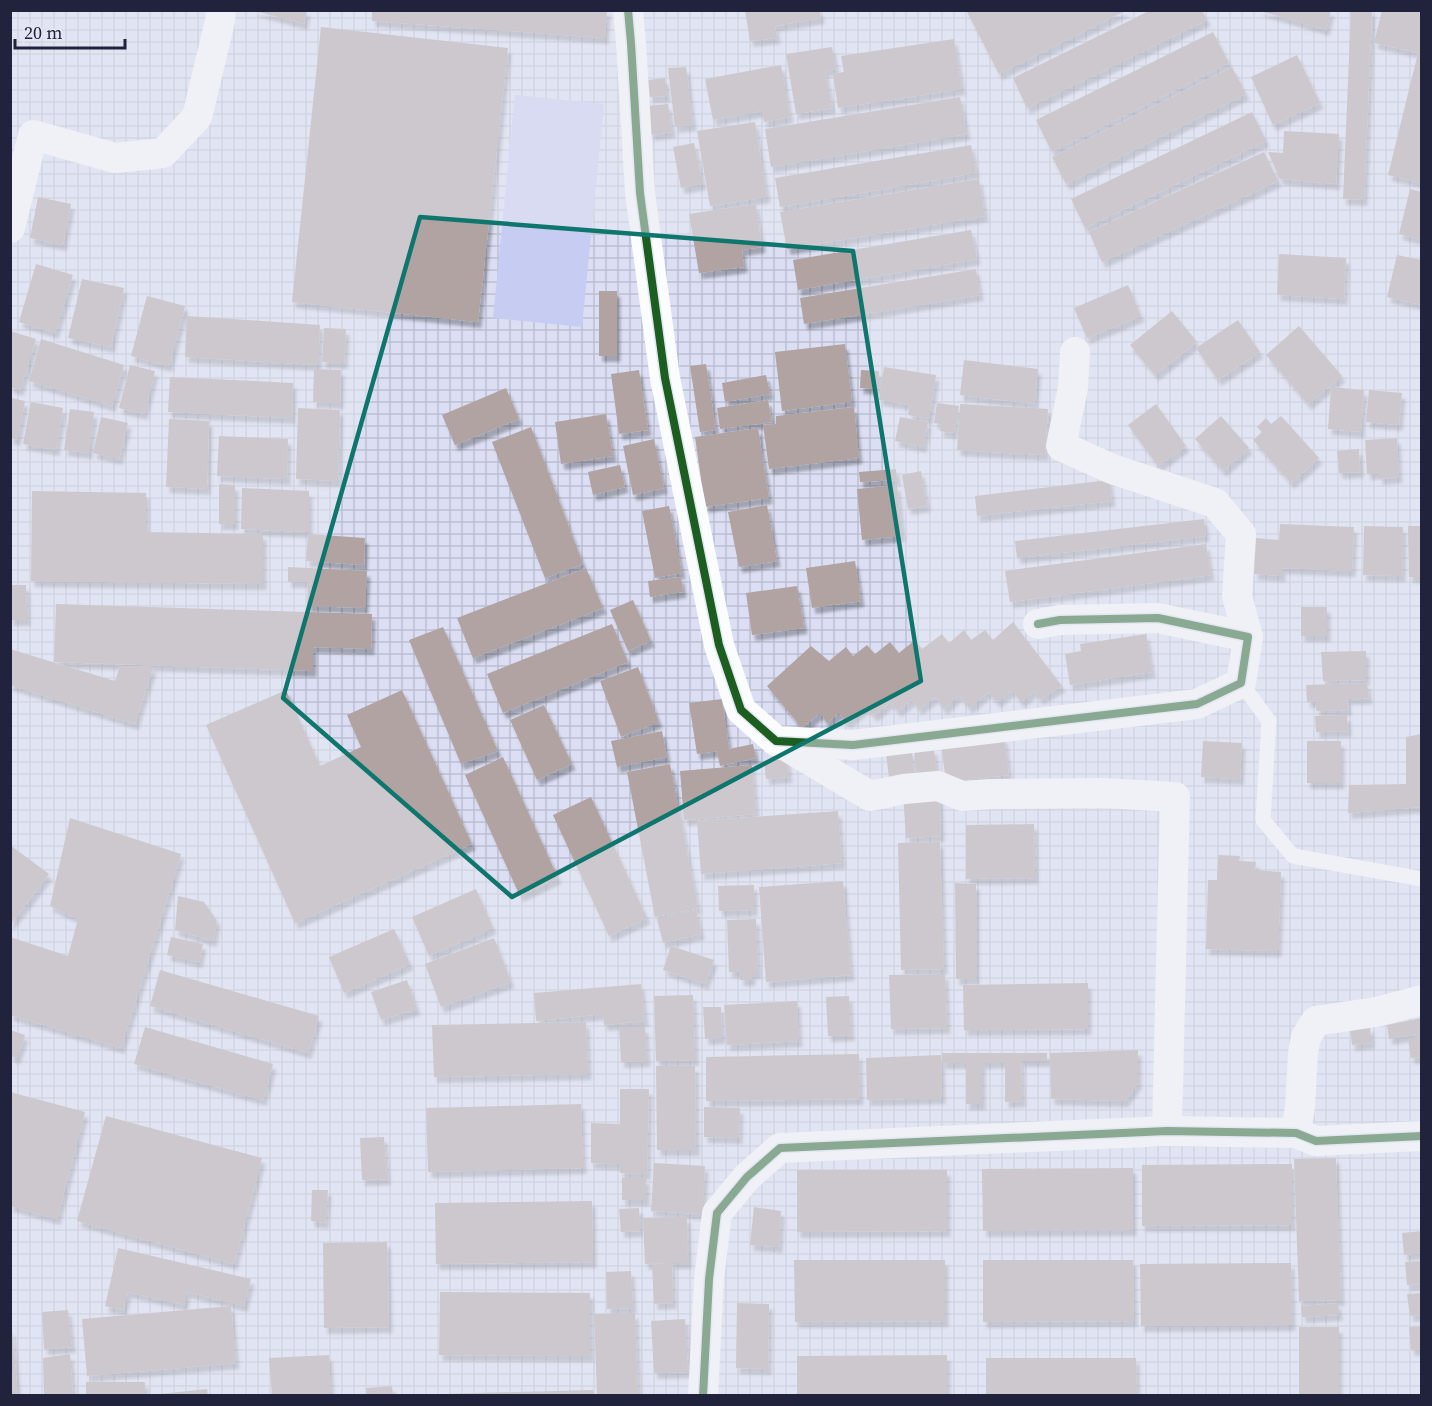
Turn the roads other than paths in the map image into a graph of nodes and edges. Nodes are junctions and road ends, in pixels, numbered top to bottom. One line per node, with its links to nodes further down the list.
1 (221, 10): 3 (street)
2 (628, 10): 9 (street)
3 (22, 135): 4 (street)
4 (10, 228)
5 (1075, 352): 7 (street)
6 (1038, 624): 7 (street)
7 (1248, 638): 8 (street)
8 (1241, 683): 9 (street); 10 (lane)
9 (776, 741): 12 (street)
10 (1422, 879)
11 (1422, 1000): 13 (street)
12 (1167, 1131): 13 (street); 15 (street)
13 (1296, 1132): 14 (street)
14 (1422, 1136)
15 (703, 1395)

